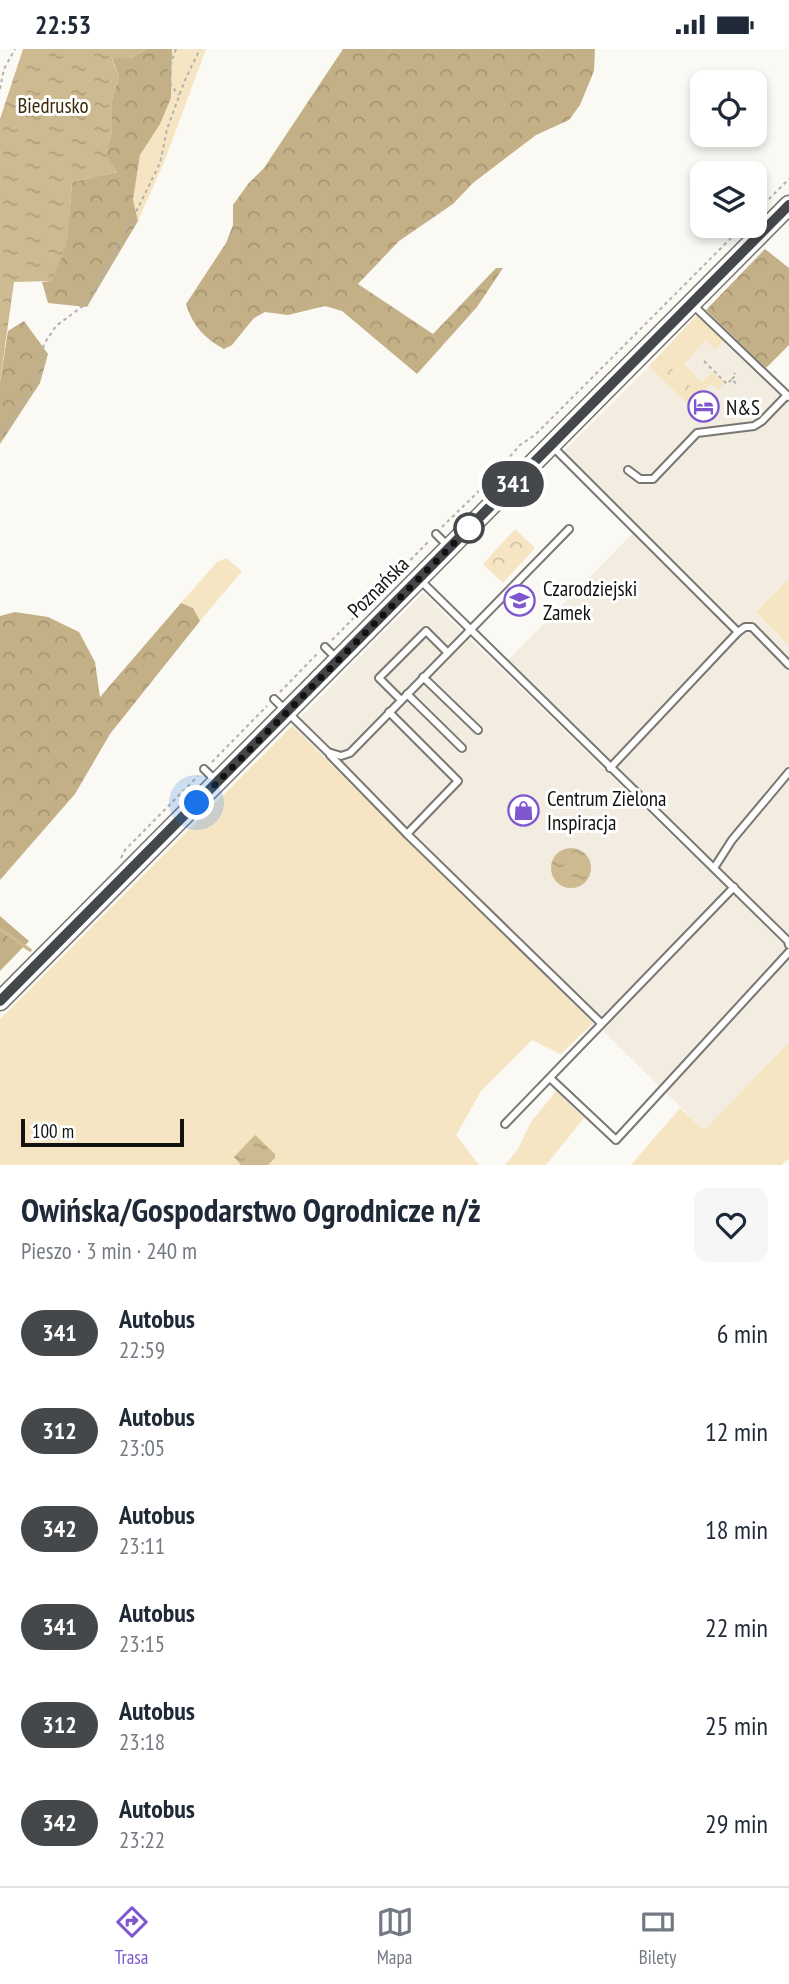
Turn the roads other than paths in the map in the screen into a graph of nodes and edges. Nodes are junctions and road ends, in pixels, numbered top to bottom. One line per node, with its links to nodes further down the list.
1 (789, 205): 2 (main road, Poznańska)
2 (691, 304): 3 (lane); 4 (main road, Poznańska)
3 (788, 396): 5 (lane)
4 (551, 445): 8 (main road, Poznańska); 11 (lane)
5 (628, 470)
6 (569, 529): 10 (lane)
7 (436, 534): 8 (lane)
8 (450, 548): 9 (main road, Poznańska)
9 (419, 579): 10 (lane); 14 (main road, Poznańska)
10 (469, 630): 13 (lane); 24 (lane)
11 (738, 632): 15 (lane); 24 (lane)
12 (325, 647): 14 (lane)
13 (447, 652): 16 (lane); 17 (lane)
14 (338, 660): 19 (main road, Poznańska)
15 (789, 664)
16 (424, 677): 17 (lane); 21 (lane)
17 (404, 697): 20 (lane); 22 (lane)
18 (274, 699): 19 (lane)
19 (287, 712): 23 (lane); 27 (main road, Poznańska)
20 (389, 712): 23 (lane); 28 (lane)
21 (478, 730)
22 (462, 748)
23 (328, 752): 28 (lane)
24 (610, 768): 29 (lane)
25 (204, 769): 27 (lane)
26 (789, 772): 29 (lane)
27 (217, 783): 33 (main road, Poznańska)
28 (407, 834): 34 (lane)
29 (714, 868): 30 (lane)
30 (734, 887): 31 (lane); 34 (lane)
31 (789, 945)
32 (789, 952): 35 (lane)
33 (0, 1001)
34 (601, 1023): 35 (lane)
35 (550, 1077): 36 (lane)
36 (505, 1124)

